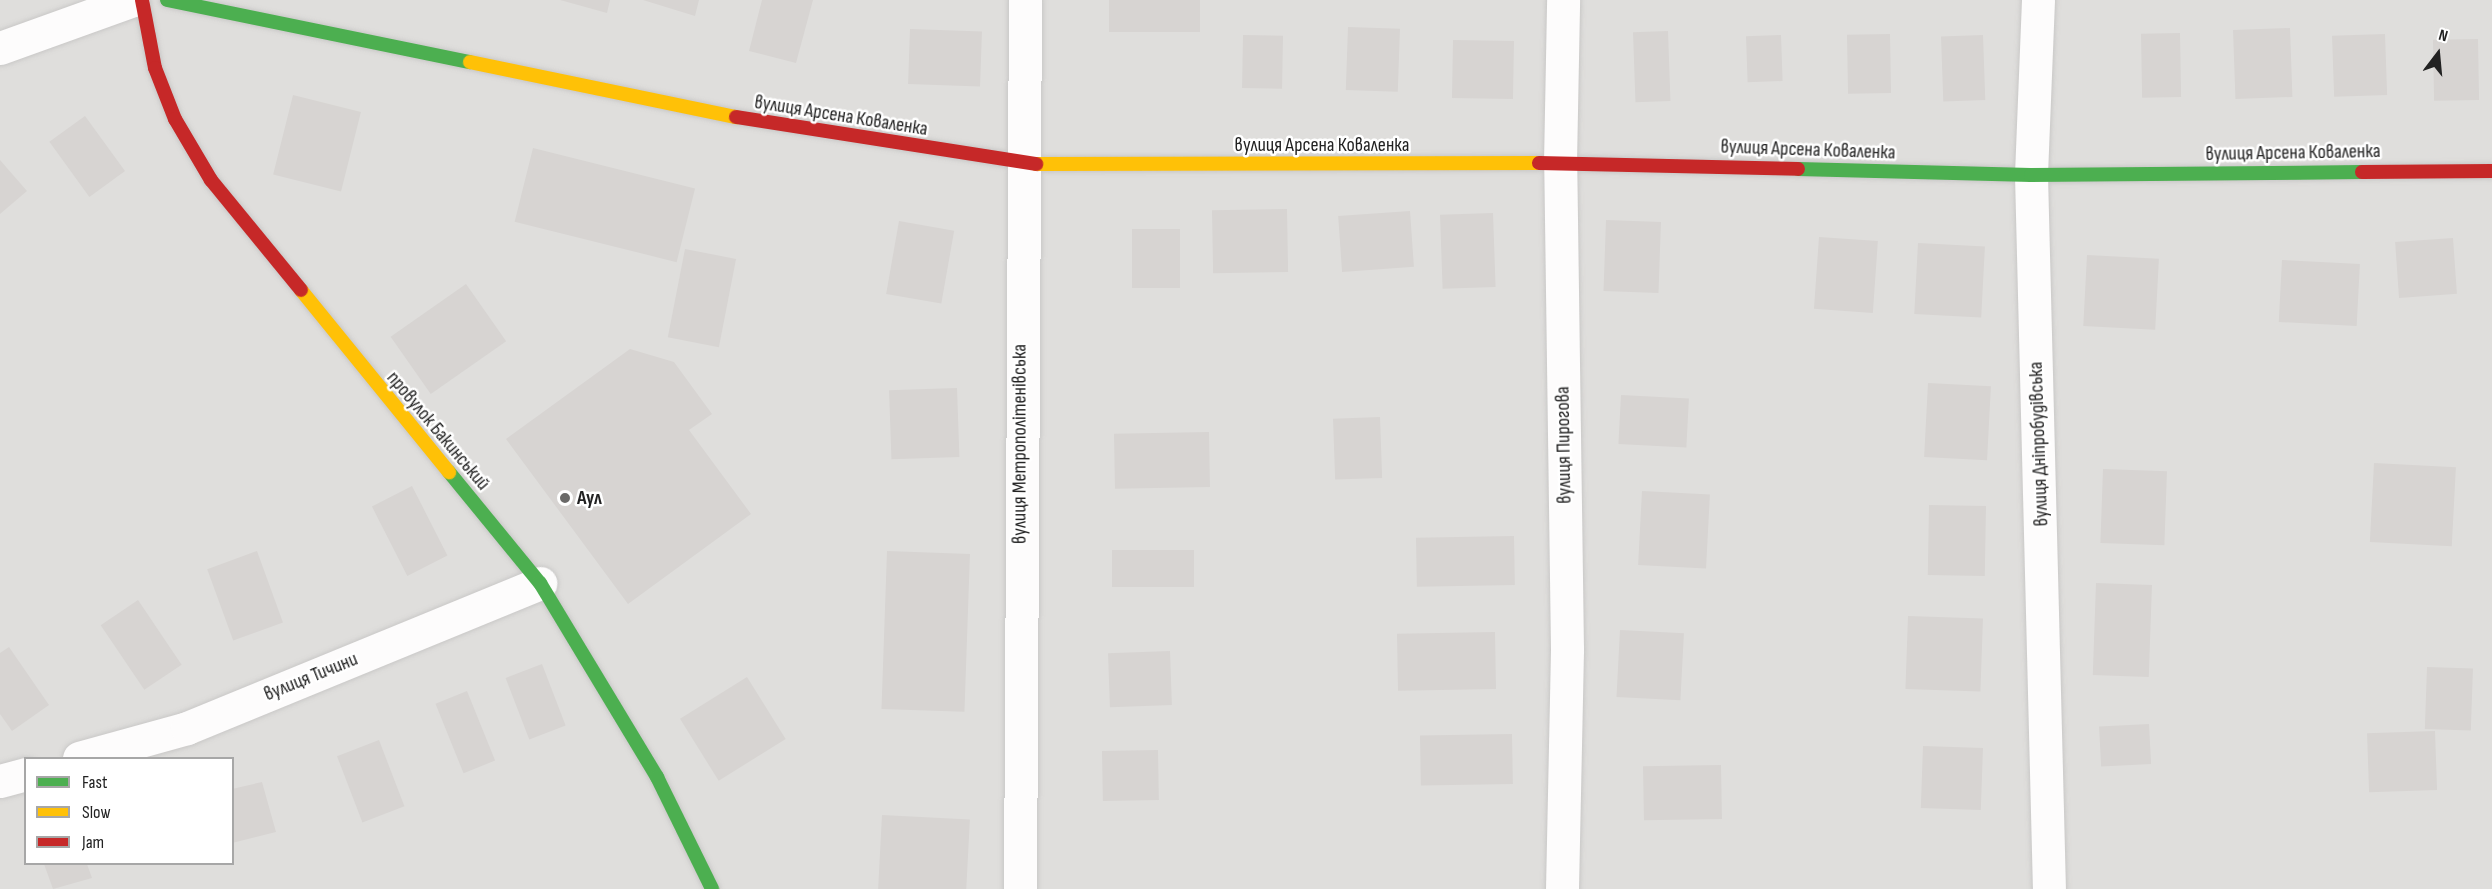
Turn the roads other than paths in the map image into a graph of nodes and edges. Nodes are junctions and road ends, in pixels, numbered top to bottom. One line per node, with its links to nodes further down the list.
1 (133, 0): 7 (street)
2 (142, 0): 12 (street, провулок Бакинський)
3 (167, 0): 9 (street, вулиця Арсена Коваленка)
4 (1025, 0): 9 (street, вулиця Метрополітенівська)
5 (1563, 0): 8 (street, вулиця Пирогова)
6 (2038, 0): 11 (street, вулиця Дніпробудівська)
7 (0, 48)
8 (1560, 163): 9 (street, вулиця Арсена Коваленка); 11 (street, вулиця Арсена Коваленка); 18 (street, вулиця Пирогова)
9 (1021, 164): 17 (street, вулиця Метрополітенівська)
10 (2492, 171): 11 (street, вулиця Арсена Коваленка)
11 (2031, 175): 19 (street, вулиця Дніпробудівська)
12 (540, 583): 13 (street, вулиця Тичини); 16 (street, провулок Бакинський)
13 (86, 757)
14 (24, 775): 15 (street)
15 (0, 781)
16 (712, 889)
17 (1020, 889)
18 (1563, 889)
19 (2049, 889)

